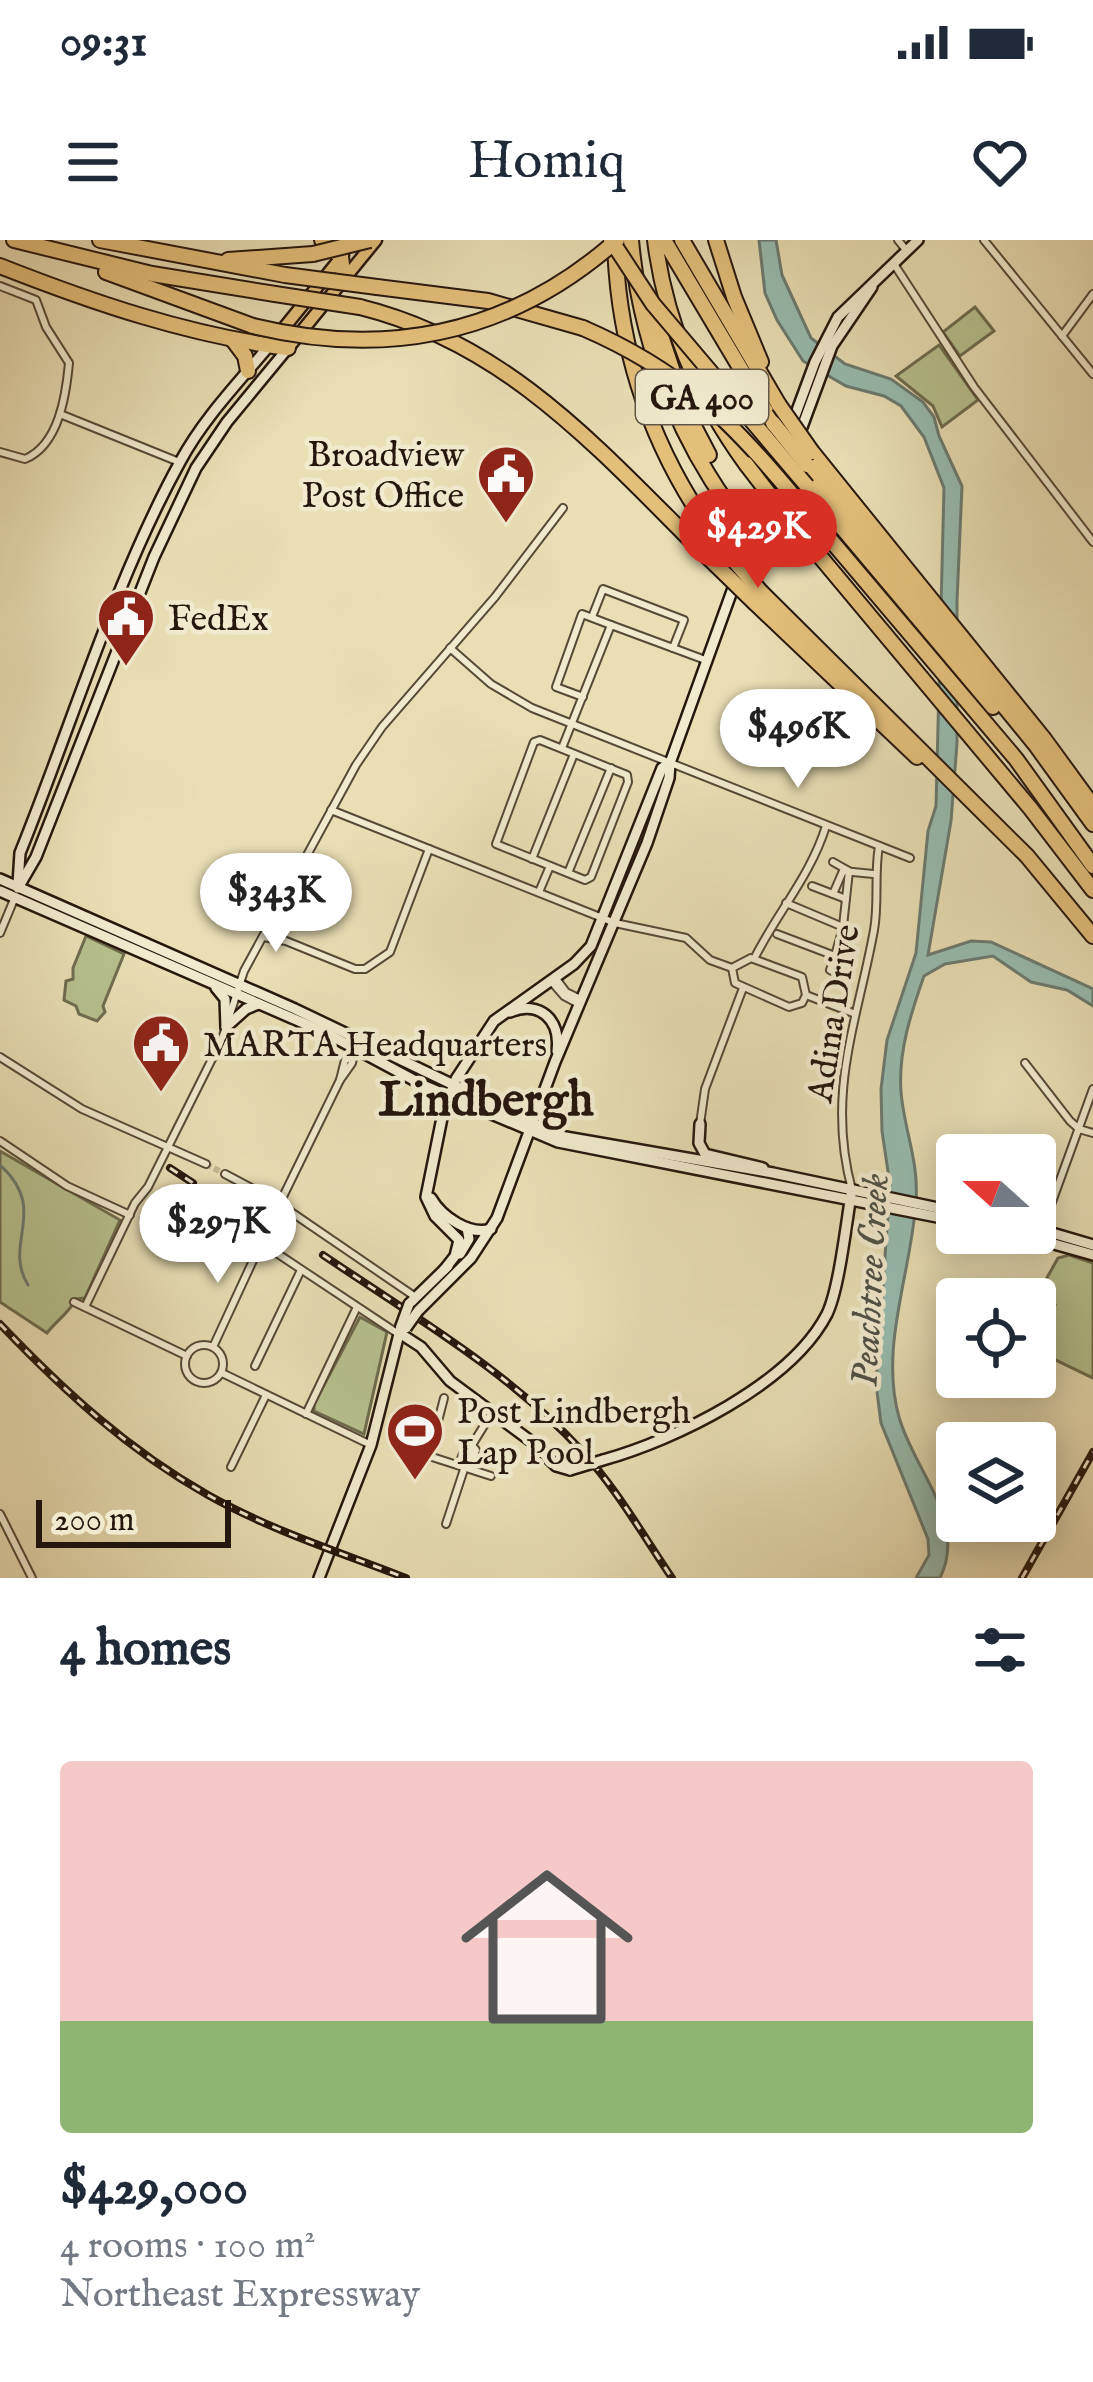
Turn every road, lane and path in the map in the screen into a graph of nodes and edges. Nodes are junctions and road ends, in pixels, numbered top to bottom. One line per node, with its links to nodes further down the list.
1 (14, 240): 17 (highway, GA 400)
2 (100, 240): 19 (highway, GA 400)
3 (322, 240): 20 (highway)
4 (333, 240): 16 (highway)
5 (373, 240): 19 (highway, bridge); 23 (main road)
6 (614, 240): 17 (highway, bridge); 43 (highway, bridge); 49 (highway, bridge)
7 (631, 240): 41 (highway)
8 (640, 240): 39 (highway)
9 (655, 240): 73 (highway, bridge)
10 (664, 240): 36 (highway, bridge)
11 (682, 240): 33 (highway)
12 (716, 240): 33 (highway)
13 (898, 240): 18 (street)
14 (918, 240): 18 (main road)
15 (984, 240): 26 (street)
16 (354, 242): 20 (main road)
17 (50, 250): 43 (highway, GA 400, bridge)
18 (907, 251): 21 (main road)
19 (169, 255): 66 (highway, GA 400, bridge)
20 (341, 256): 23 (highway); 29 (main road)
21 (894, 264): 27 (main road); 42 (street)
22 (0, 266): 28 (highway)
23 (344, 279): 30 (main road)
24 (2, 289): 34 (street)
25 (1093, 294): 26 (street)
26 (1062, 336): 32 (street)
27 (831, 339): 38 (main road); 41 (main road)
28 (233, 340): 29 (highway); 31 (highway)
29 (269, 346): 30 (highway); 31 (main road)
30 (288, 348): 75 (main road)
31 (248, 371): 37 (main road)
32 (1093, 374)
33 (779, 405): 36 (highway, bridge)
34 (60, 414): 35 (street); 37 (street)
35 (0, 452)
36 (809, 458): 49 (highway)
37 (180, 462): 75 (main road)
38 (767, 492): 39 (highway); 41 (main road)
39 (736, 498): 41 (highway)
40 (563, 508): 46 (street)
41 (755, 537): 48 (main road)
42 (1093, 542)
43 (758, 597): 83 (highway)
44 (592, 617): 45 (street); 47 (street); 50 (street)
45 (611, 625): 47 (street); 50 (street)
46 (450, 648): 51 (street); 57 (street)
47 (673, 648): 48 (street)
48 (708, 661): 54 (main road)
49 (981, 676): 56 (highway); 59 (highway)
50 (583, 698): 51 (street)
51 (572, 724): 52 (street); 54 (street)
52 (562, 749): 53 (street); 63 (street)
53 (574, 754): 55 (street); 63 (street)
54 (670, 763): 58 (street); 79 (main road)
55 (610, 768): 68 (street); 68 (street)
56 (1093, 806)
57 (331, 810): 61 (street); 84 (street)
58 (826, 825): 60 (street); 78 (street)
59 (1093, 828)
60 (879, 846): 62 (street); 69 (street, Adina Drive)
61 (429, 849): 74 (street); 84 (street)
62 (910, 858)
63 (532, 859): 65 (street)
64 (833, 862): 67 (street)
65 (550, 866): 68 (street); 74 (street)
66 (1093, 866)
67 (849, 871): 69 (street); 76 (street); 77 (street)
68 (568, 873)
69 (874, 874): 96 (street, Adina Drive)
70 (0, 879): 75 (main road)
71 (812, 886): 76 (street)
72 (0, 890): 75 (main road)
73 (1093, 890)
74 (539, 892): 79 (street)
75 (16, 893): 81 (street); 90 (main road); 92 (main road)
76 (833, 894): 77 (street)
77 (846, 899): 80 (street)
78 (786, 903): 80 (street); 86 (street)
79 (609, 921): 87 (street); 89 (main road); 94 (main road)
80 (843, 927): 85 (street)
81 (0, 933)
82 (776, 934): 85 (street)
83 (1093, 936)
84 (262, 937): 92 (street)
85 (835, 956): 88 (street)
86 (754, 959): 87 (street); 93 (street)
87 (732, 968): 91 (street)
88 (845, 977)
89 (553, 978): 94 (street); 97 (main road)
90 (211, 983): 92 (main road); 98 (main road)
91 (743, 988): 93 (street); 106 (street)
92 (238, 990): 95 (main road); 98 (street); 105 (main road)
93 (806, 995): 96 (street)
94 (582, 1002): 101 (main road)
95 (258, 1004): 98 (main road); 99 (main road)
96 (854, 1013): 119 (street, Adina Drive)
97 (494, 1021): 101 (main road); 105 (main road)
98 (226, 1027): 112 (street)
99 (353, 1053): 103 (main road); 120 (street)
100 (0, 1057): 112 (street)
101 (555, 1062): 107 (main road)
102 (1025, 1063): 109 (street)
103 (425, 1085): 105 (main road); 108 (main road)
104 (1092, 1090): 109 (street)
105 (451, 1091): 107 (main road); 108 (main road)
106 (700, 1124): 113 (main road); 116 (main road)
107 (529, 1127): 113 (main road); 119 (main road); 124 (main road)
108 (439, 1129): 117 (main road)
109 (1079, 1129): 110 (street); 118 (street)
110 (1093, 1133)
111 (0, 1141): 122 (street)
112 (169, 1146): 114 (street); 122 (street)
113 (685, 1158): 116 (main road)
114 (206, 1164)
115 (225, 1174): 120 (street)
116 (773, 1174): 119 (main road)
117 (427, 1188): 123 (main road); 131 (main road)
118 (1056, 1191)
119 (851, 1194): 121 (main road); 143 (main road, bridge)
120 (280, 1204): 126 (street); 133 (street)
121 (936, 1212)
122 (130, 1215): 134 (street)
123 (467, 1228): 124 (main road); 131 (main road)
124 (491, 1229): 133 (main road)
125 (1056, 1234): 128 (main road)
126 (262, 1244): 130 (street); 137 (street)
127 (1056, 1245): 129 (main road)
128 (1093, 1245)
129 (1093, 1255)
130 (301, 1270): 135 (street); 139 (street)
131 (444, 1270): 133 (main road)
132 (74, 1302): 134 (street)
133 (414, 1304): 136 (main road, bridge)
134 (86, 1307): 138 (street)
135 (357, 1308): 136 (street); 144 (street)
136 (403, 1329): 143 (main road); 145 (main road)
137 (212, 1347): 138 (street); 140 (street)
138 (187, 1356): 140 (street)
139 (255, 1366)
140 (222, 1373): 141 (street)
141 (266, 1394): 144 (street); 147 (street)
142 (444, 1398): 146 (street)
143 (493, 1411): 146 (street)
144 (306, 1414): 145 (street)
145 (371, 1445): 152 (main road)
146 (465, 1466): 148 (street); 150 (street)
147 (231, 1467)
148 (490, 1476)
149 (0, 1514): 151 (street)
150 (446, 1525)
151 (32, 1578)
152 (320, 1578)

